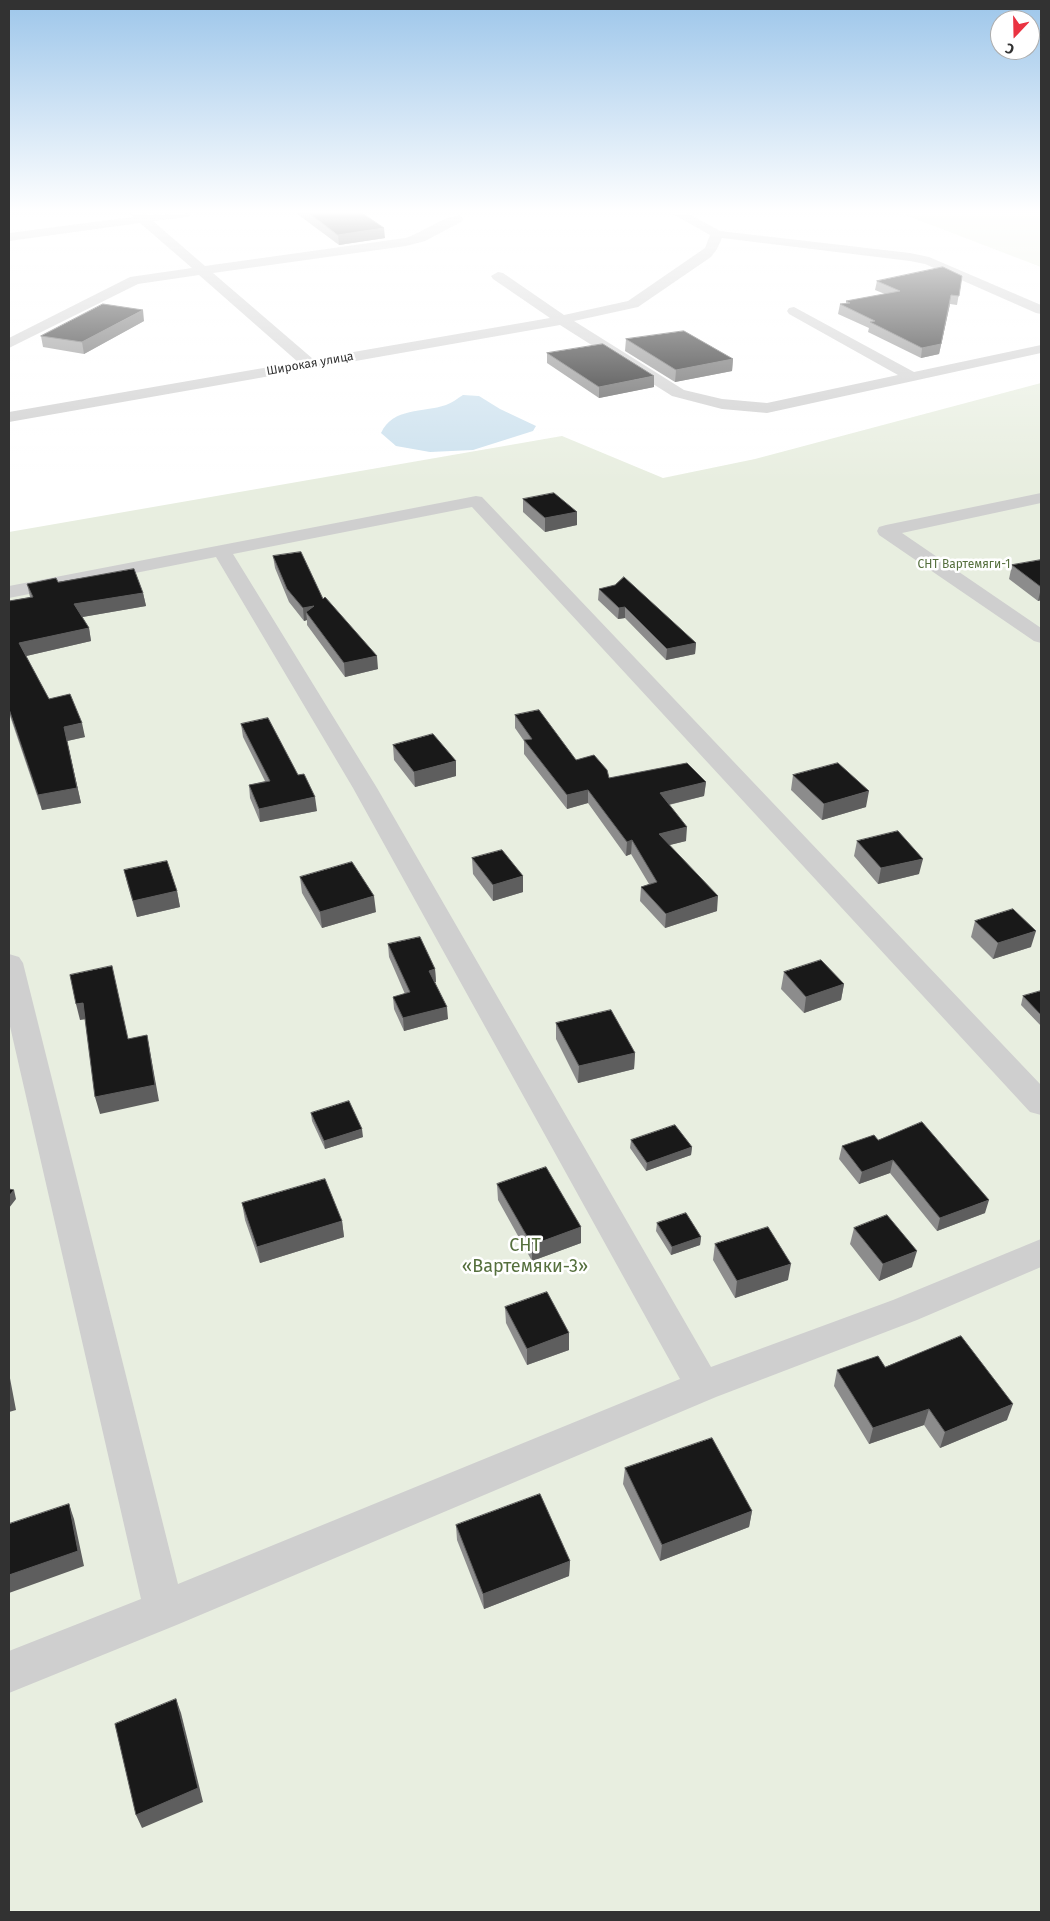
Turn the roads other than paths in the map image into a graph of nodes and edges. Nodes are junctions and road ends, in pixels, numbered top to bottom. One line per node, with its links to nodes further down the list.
1 (90, 303): 9 (street)
2 (238, 303): 11 (street)
3 (537, 303): 8 (street)
4 (635, 303): 8 (street, Широкая улица)
5 (1024, 303): 6 (street)
6 (1041, 310)
7 (794, 311): 12 (street)
8 (562, 320): 11 (street, Широкая улица); 12 (street)
9 (9, 344)
10 (1041, 350): 12 (street)
11 (310, 364): 13 (street, Широкая улица)
12 (912, 377)
13 (9, 417)
14 (1041, 498): 17 (street)
15 (222, 551): 16 (street); 19 (street); 21 (street)
16 (9, 592)
17 (1041, 638)
18 (9, 963): 22 (street)
19 (1041, 1104)
20 (1041, 1252): 21 (street)
21 (703, 1386): 22 (street)
22 (164, 1610): 23 (street)
23 (9, 1672)

